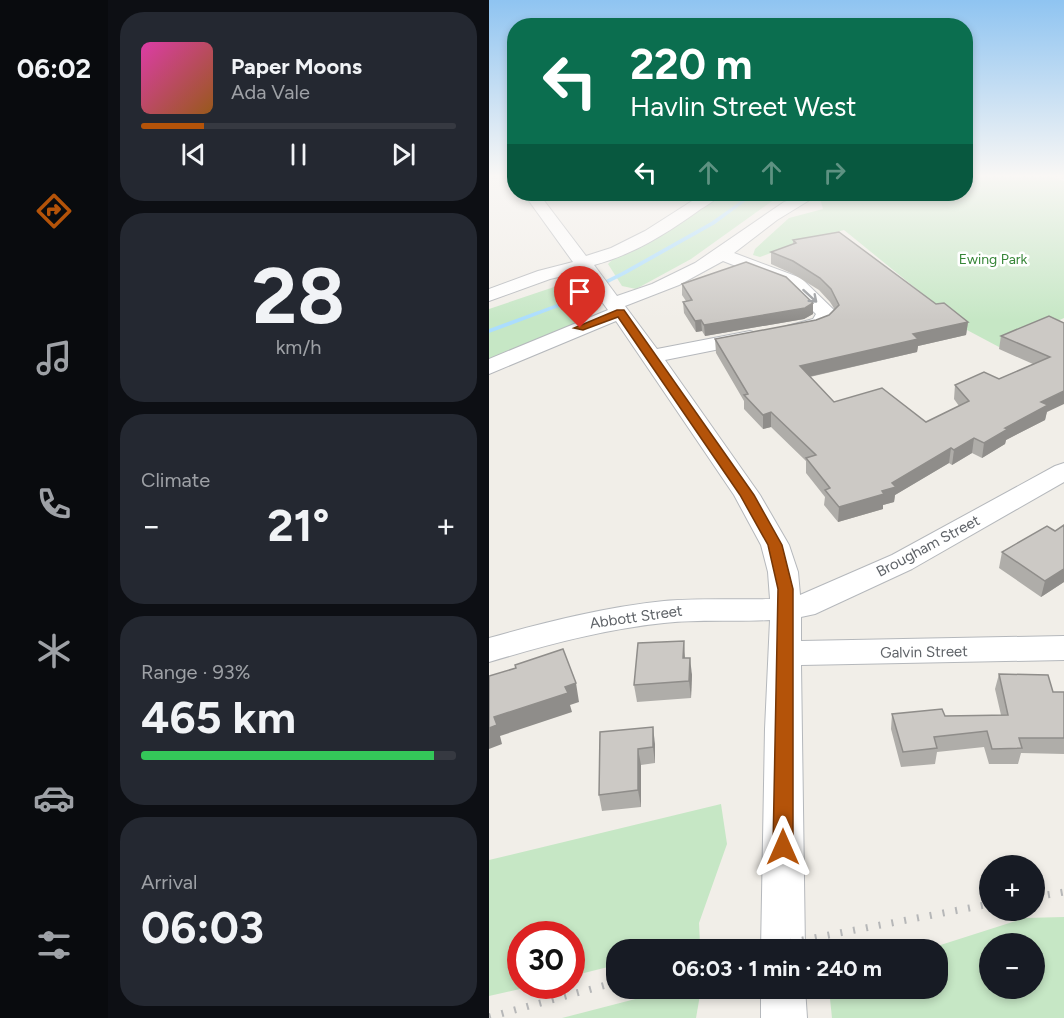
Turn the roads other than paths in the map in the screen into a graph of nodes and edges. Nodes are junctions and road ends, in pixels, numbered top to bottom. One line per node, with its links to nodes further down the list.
1 (554, 225): 5 (street)
2 (664, 225): 5 (street)
3 (761, 225): 4 (street)
4 (721, 254): 5 (street); 7 (street, one-way to 7)
5 (600, 286): 6 (street); 7 (street); 8 (street)
6 (489, 295)
7 (652, 356): 10 (street)
8 (489, 366)
9 (1064, 471): 10 (street, Brougham Street)
10 (786, 609): 12 (street, Abbott Street); 13 (street)
11 (1064, 648): 13 (street, Galvin Street)
12 (489, 650)
13 (784, 653): 14 (street)
14 (783, 939)
15 (783, 999): 16 (street)
16 (784, 1018)

